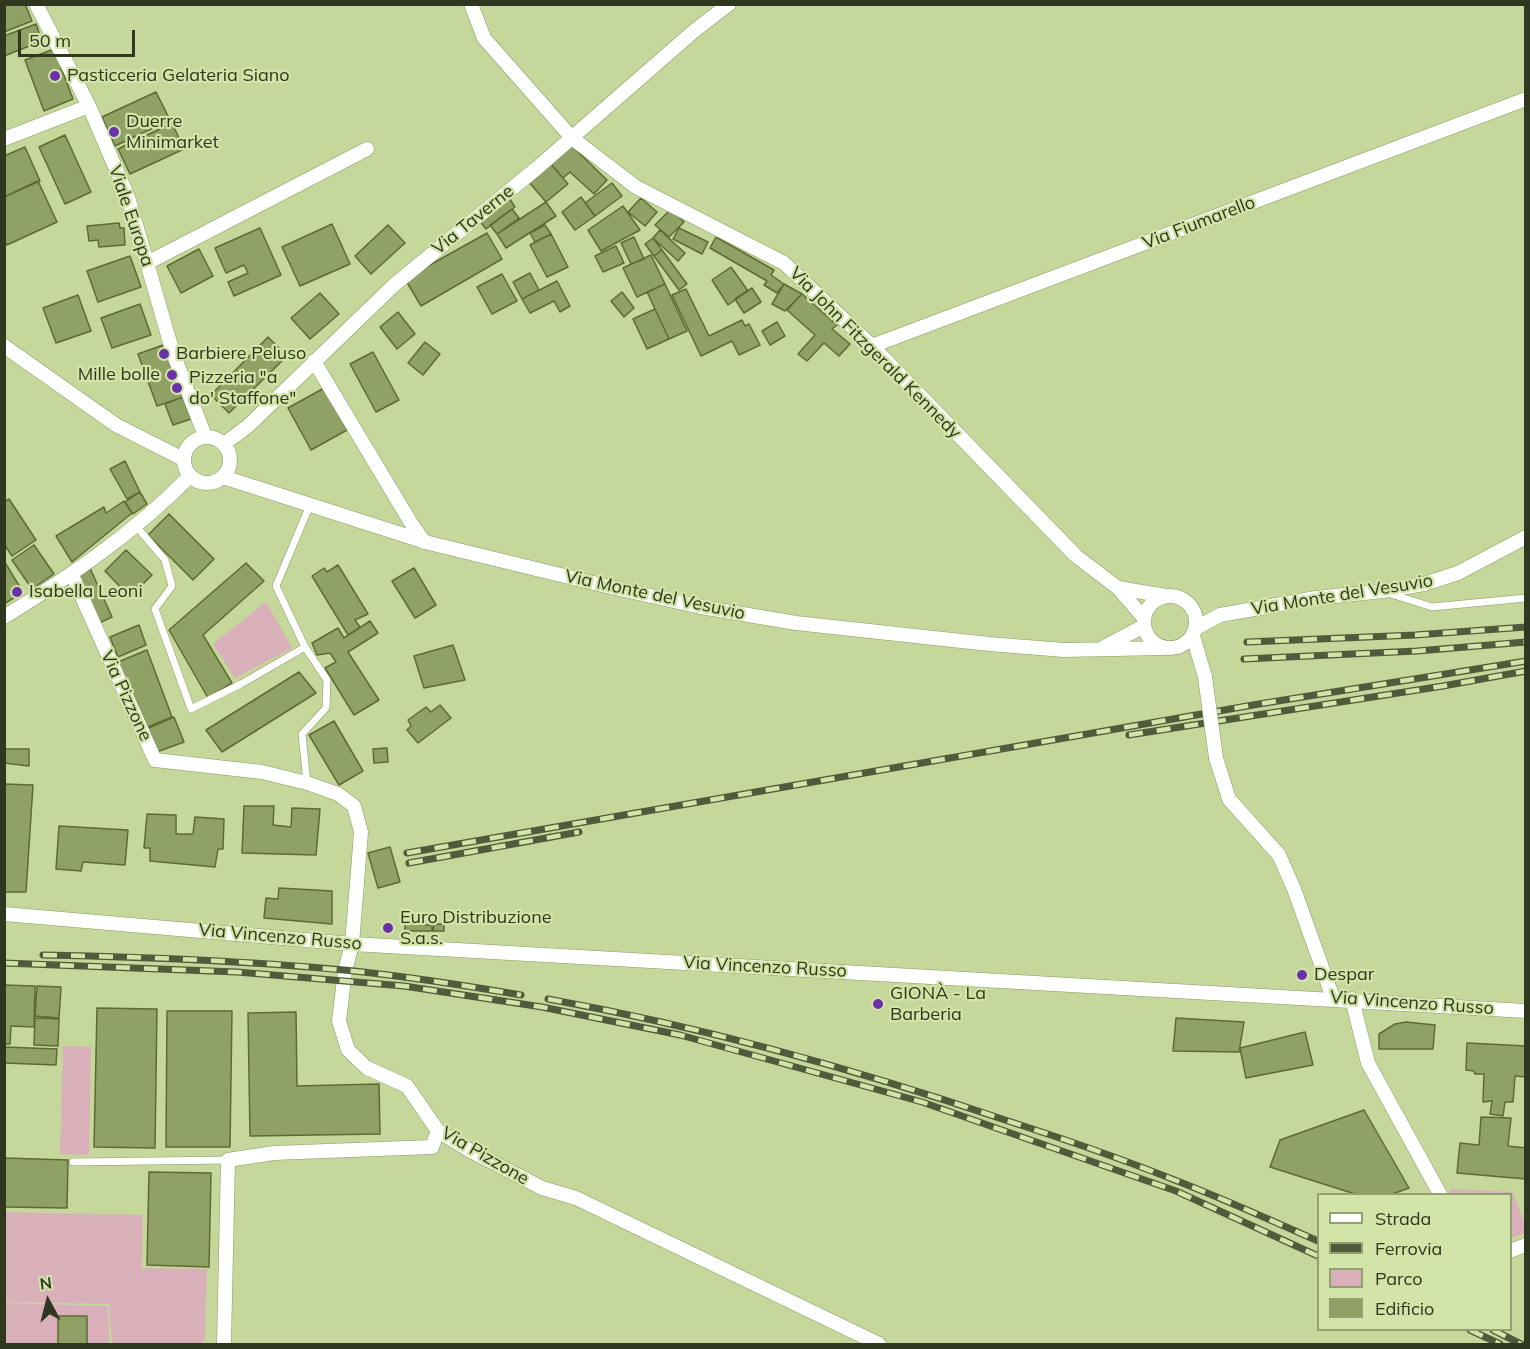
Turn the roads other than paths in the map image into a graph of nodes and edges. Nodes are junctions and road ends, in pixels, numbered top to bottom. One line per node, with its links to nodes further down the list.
1 (36, 4): 5 (street, Viale Europa)
2 (471, 4): 6 (street, Via John Fitzgerald Kennedy)
3 (729, 4): 6 (street, Via Taverne)
4 (1526, 99): 11 (street, Via Fiumarello)
5 (89, 106): 7 (street); 9 (street, Viale Europa)
6 (572, 138): 11 (street, Via John Fitzgerald Kennedy); 12 (street, Via Taverne)
7 (4, 139)
8 (367, 149): 9 (street)
9 (147, 263): 13 (street, Viale Europa)
10 (4, 346): 15 (street)
11 (872, 346): 23 (street, Via John Fitzgerald Kennedy)
12 (314, 361): 14 (street, Via Taverne); 21 (street)
13 (205, 436): 14 (street); 15 (street)
14 (224, 444): 17 (street)
15 (183, 459): 16 (street)
16 (190, 476): 17 (street); 19 (street)
17 (223, 477): 18 (street, Via Monte del Vesuvio)
18 (310, 505): 21 (street, Via Monte del Vesuvio); 32 (lane)
19 (135, 526): 22 (street); 32 (lane)
20 (1526, 537): 24 (street, Via Monte del Vesuvio)
21 (424, 542): 34 (street, Via Monte del Vesuvio)
22 (72, 575): 29 (street); 36 (street, Via Pizzone)
23 (1118, 588): 25 (street, Via John Fitzgerald Kennedy); 30 (street, Via John Fitzgerald Kennedy)
24 (1383, 591): 26 (lane); 28 (street, Via Monte del Vesuvio)
25 (1166, 596): 27 (street); 30 (street, Via Monte del Vesuvio)
26 (1526, 598)
27 (1190, 604): 28 (street); 31 (street)
28 (1220, 615): 31 (street, Via Monte del Vesuvio)
29 (4, 617)
30 (1144, 622): 33 (street); 34 (street, Via Monte del Vesuvio)
31 (1195, 632): 33 (street, Via Monte del Vesuvio); 35 (street)
32 (305, 647): 36 (lane)
33 (1168, 648): 34 (street, Via Monte del Vesuvio); 35 (street)
34 (1099, 649)
35 (1204, 671): 39 (street, bridge)
36 (307, 783): 38 (street, Via Pizzone)
37 (4, 914): 38 (street, Via Vincenzo Russo)
38 (352, 944): 39 (street, Via Vincenzo Russo); 42 (street, Via Pizzone)
39 (1333, 998): 40 (street, Via Vincenzo Russo)
40 (1352, 999): 41 (street, Via Vincenzo Russo); 45 (street)
41 (1526, 1011)
42 (438, 1131): 43 (street); 47 (street, Via Pizzone)
43 (228, 1160): 44 (lane); 46 (street)
44 (73, 1162)
45 (1439, 1193)
46 (224, 1344)
47 (879, 1344)

